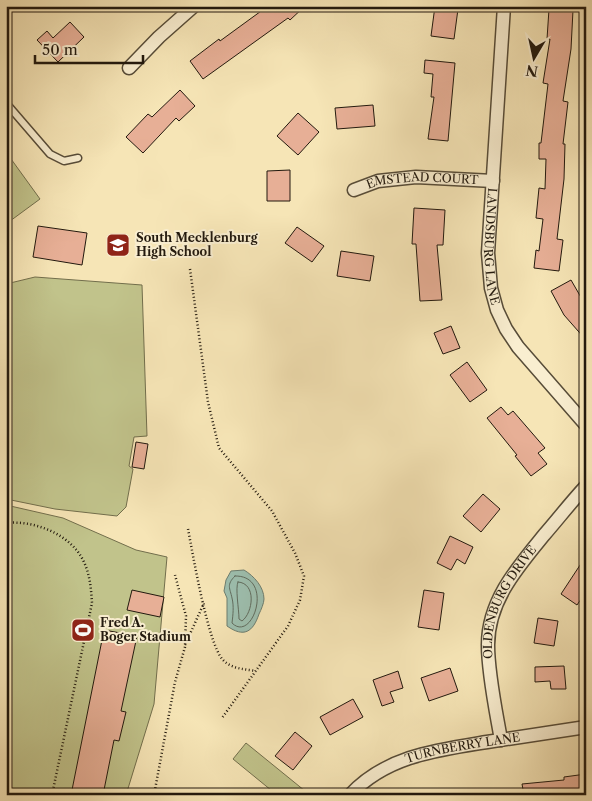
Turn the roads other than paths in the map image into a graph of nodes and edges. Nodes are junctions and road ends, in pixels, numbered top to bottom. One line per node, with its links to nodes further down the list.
1 (194, 6): 3 (street)
2 (504, 6): 6 (street, LANDSBURG LANE)
3 (129, 68)
4 (6, 103): 5 (lane)
5 (78, 158)
6 (493, 181): 7 (street, EMSTEAD COURT); 8 (street, LANDSBURG LANE)
7 (354, 190)
8 (586, 425)
9 (586, 486): 11 (street, OLDENBURG DRIVE)
10 (586, 727): 11 (street, TURNBERRY LANE)
11 (501, 740): 12 (street, TURNBERRY LANE)
12 (350, 795)

